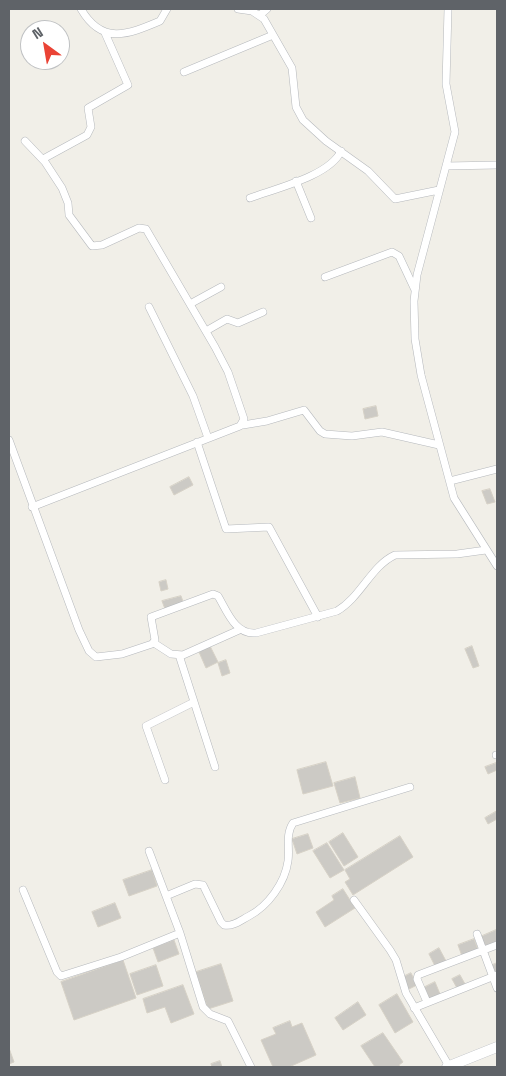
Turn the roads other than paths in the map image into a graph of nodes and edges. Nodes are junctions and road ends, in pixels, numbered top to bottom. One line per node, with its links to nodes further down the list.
1 (81, 9): 7 (street)
2 (167, 9): 7 (street)
3 (238, 9): 6 (street)
4 (267, 9): 6 (street)
5 (448, 9): 14 (street)
6 (260, 15): 8 (street)
7 (105, 33): 12 (street)
8 (273, 35): 9 (street); 11 (street)
9 (184, 72)
10 (25, 141): 12 (street)
11 (339, 156): 15 (street); 16 (street)
12 (43, 159): 22 (street)
13 (497, 165): 14 (street)
14 (446, 166): 16 (street)
15 (296, 181): 17 (street); 18 (street)
16 (439, 190): 21 (street)
17 (250, 198)
18 (311, 218)
19 (325, 277): 21 (street)
20 (220, 287): 22 (street)
21 (415, 291): 30 (street)
22 (190, 304): 25 (street)
23 (149, 307): 27 (street)
24 (263, 312): 25 (street)
25 (206, 331): 26 (street)
26 (243, 425): 27 (street); 30 (street)
27 (208, 438): 29 (street)
28 (9, 440): 33 (street)
29 (197, 442): 33 (street); 36 (street)
30 (440, 445): 32 (street)
31 (497, 469): 32 (street)
32 (450, 481): 34 (street)
33 (32, 507): 38 (street)
34 (486, 550): 35 (street); 36 (street)
35 (497, 566)
36 (318, 616): 37 (street)
37 (239, 630): 38 (street); 39 (street)
38 (154, 643): 39 (street)
39 (179, 655): 40 (street)
40 (194, 702): 41 (street); 42 (street)
41 (215, 767)
42 (165, 780)
43 (410, 787): 46 (street)
44 (149, 851): 46 (street)
45 (23, 890): 48 (street)
46 (166, 896): 48 (street)
47 (354, 900): 55 (street)
48 (180, 933): 57 (street)
49 (477, 934): 51 (street)
50 (497, 945): 51 (street)
51 (483, 950): 52 (street); 54 (street)
52 (495, 976): 53 (street); 54 (street)
53 (497, 988)
54 (427, 1002): 55 (street)
55 (414, 1008): 58 (street)
56 (497, 1047): 58 (main road)
57 (251, 1067)
58 (448, 1067)

